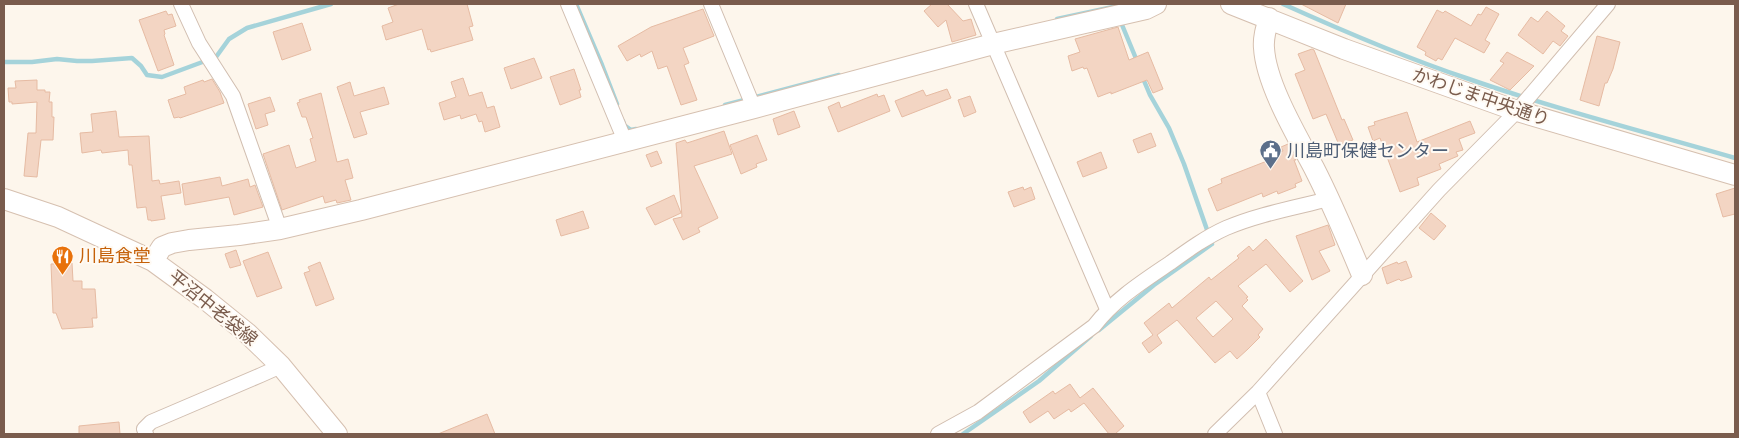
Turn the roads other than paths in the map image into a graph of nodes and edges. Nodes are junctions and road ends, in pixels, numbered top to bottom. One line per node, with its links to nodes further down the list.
1 (180, 4): 16 (street)
2 (568, 4): 12 (street)
3 (711, 4): 10 (street)
4 (976, 4): 9 (street)
5 (1156, 4): 9 (street)
6 (1231, 4): 8 (street, かわじま中央通り)
7 (1608, 4): 11 (street)
8 (1269, 18): 11 (street, かわじま中央通り); 15 (street)
9 (993, 44): 10 (street); 19 (street)
10 (754, 108): 12 (street)
11 (1517, 111): 13 (street, かわじま中央通り); 18 (street)
12 (625, 141): 16 (street)
13 (1735, 175)
14 (4, 199): 17 (street, 平沼中老袋線)
15 (1329, 199): 18 (street); 19 (street)
16 (280, 229): 17 (street)
17 (152, 261): 20 (street, 平沼中老袋線)
18 (1362, 276): 21 (street)
19 (1107, 309): 24 (street)
20 (281, 366): 22 (street); 23 (street, 平沼中老袋線)
21 (1258, 392): 25 (street); 26 (street)
22 (146, 434)
23 (337, 434)
24 (938, 434)
25 (1215, 434)
26 (1275, 434)

